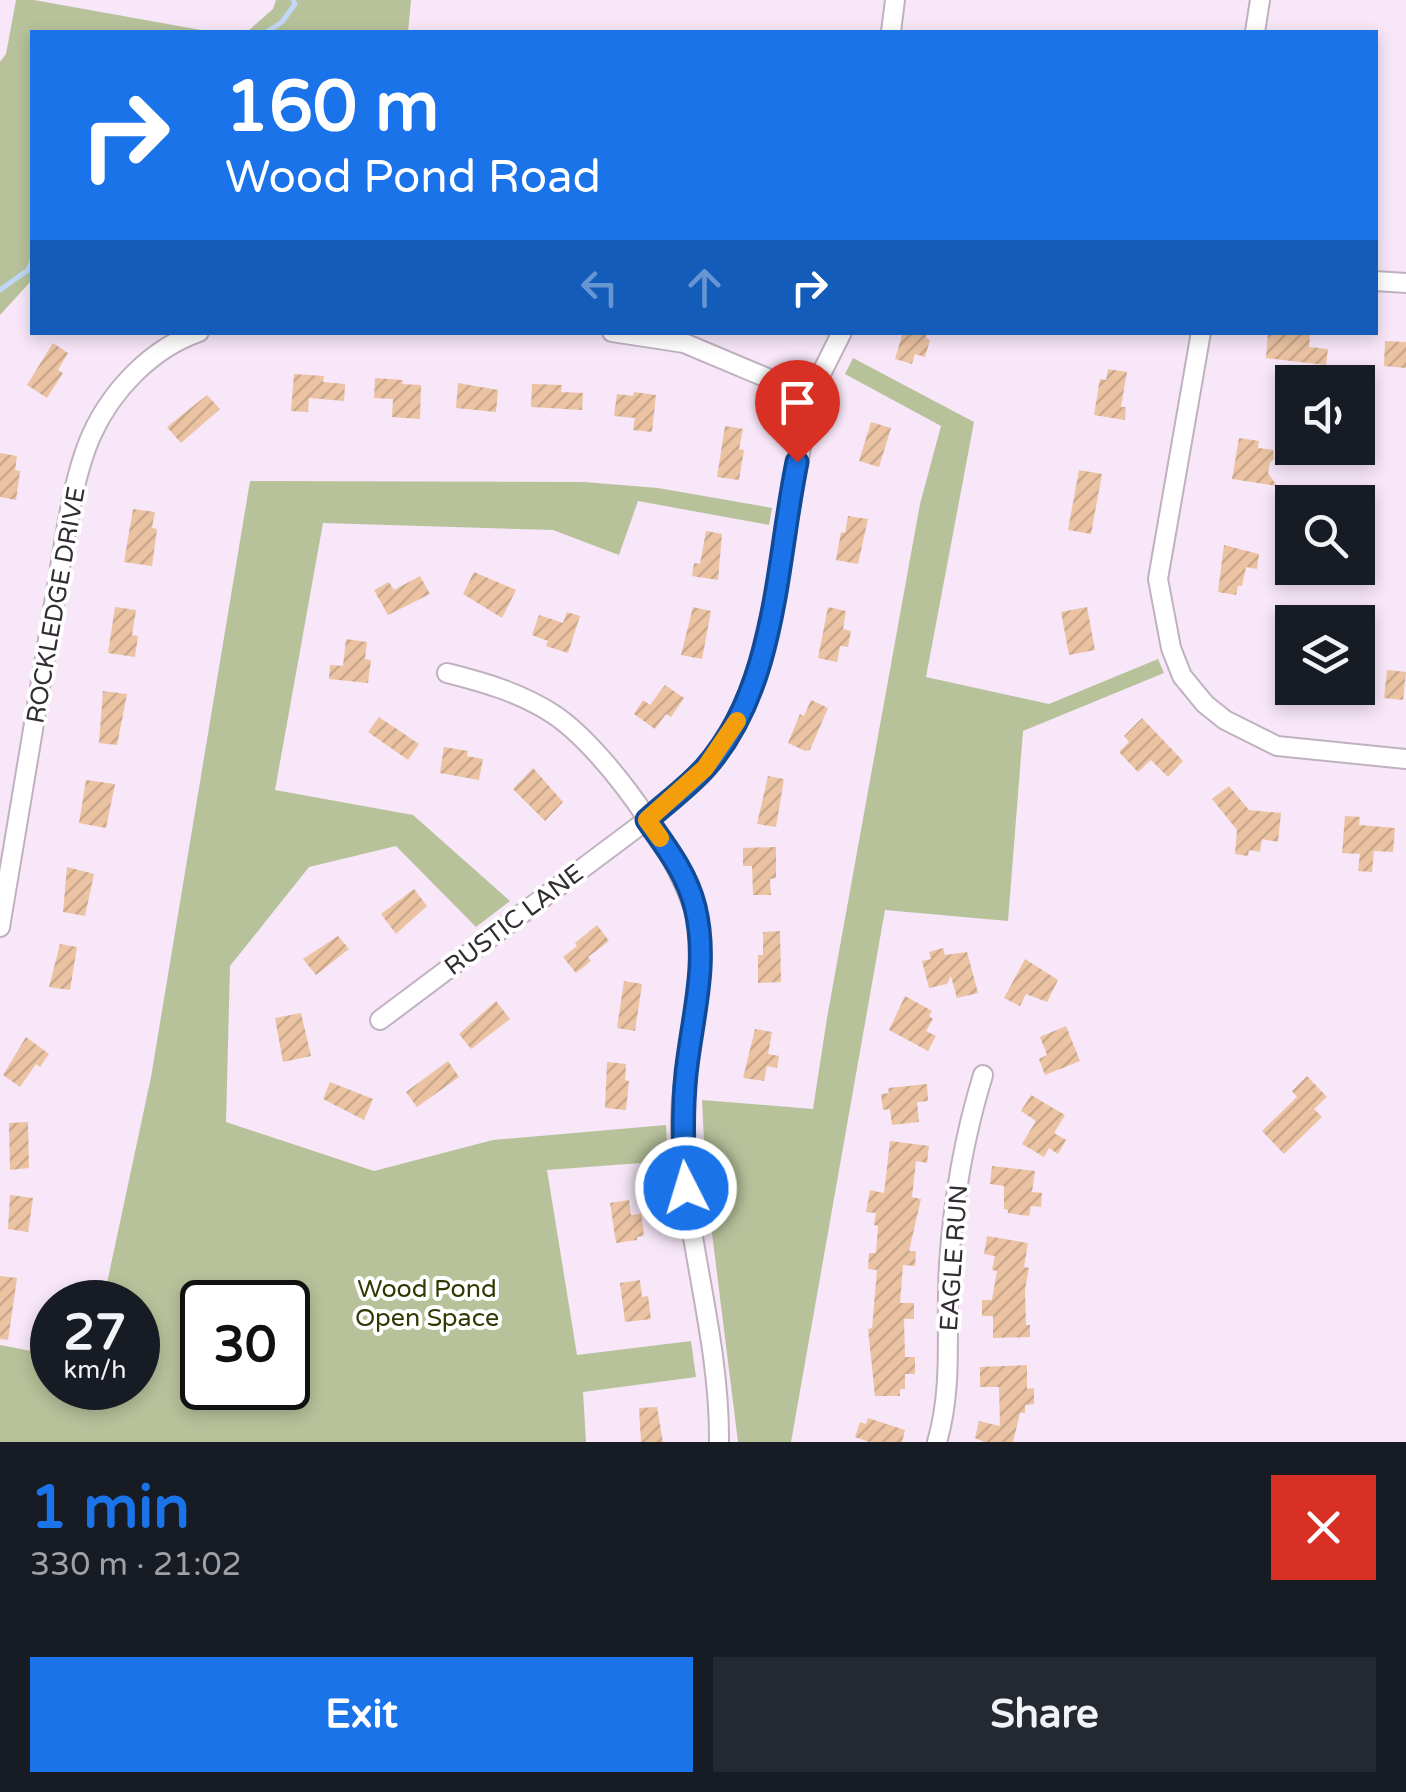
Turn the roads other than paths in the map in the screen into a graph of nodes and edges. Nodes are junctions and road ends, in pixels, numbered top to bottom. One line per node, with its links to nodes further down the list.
1 (896, 0): 3 (street)
2 (1260, 0): 4 (street)
3 (891, 30)
4 (1255, 30)
5 (1378, 280): 6 (street)
6 (1406, 283)
7 (191, 335): 15 (street, ROCKLEDGE DRIVE)
8 (630, 335): 11 (street)
9 (840, 335): 11 (street, RUSTIC LANE)
10 (1199, 335): 13 (street)
11 (810, 396): 14 (street, RUSTIC LANE)
12 (447, 672): 14 (street)
13 (1406, 759)
14 (647, 820): 16 (street, RUSTIC LANE); 18 (street)
15 (0, 926)
16 (380, 1020)
17 (982, 1075): 19 (street, EAGLE RUN)
18 (719, 1442)
19 (937, 1442)

